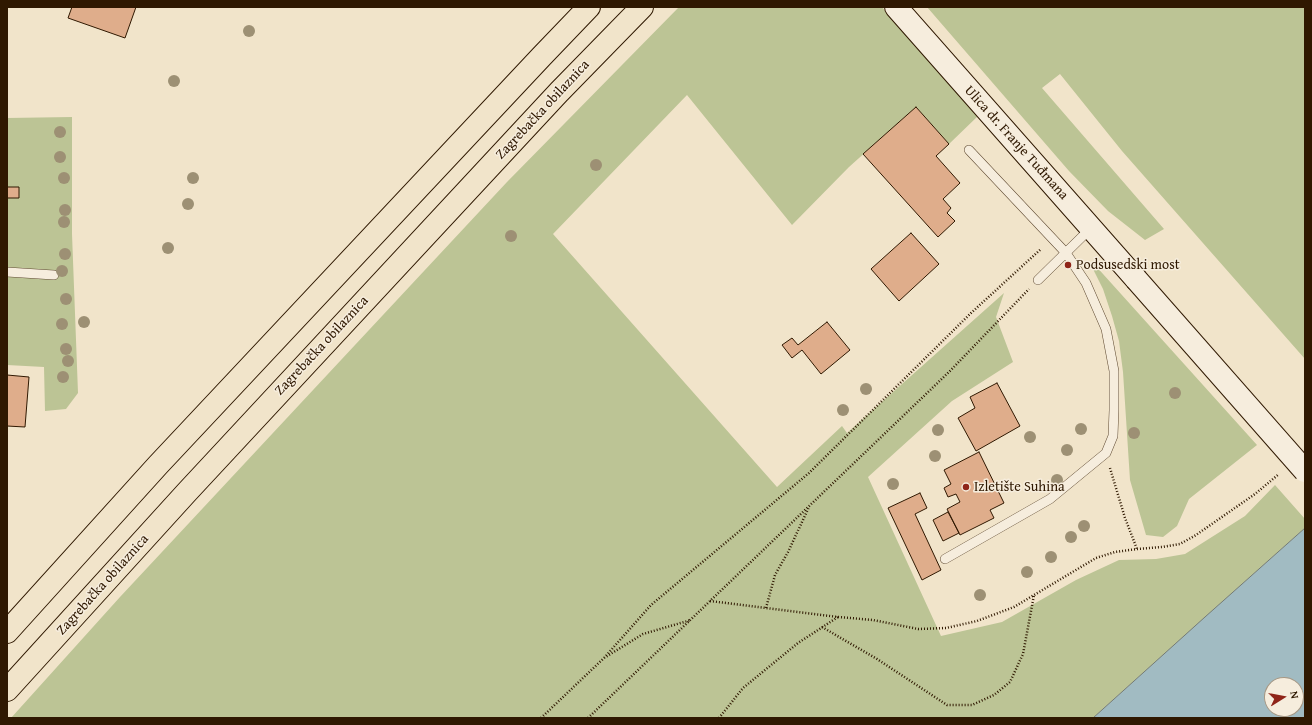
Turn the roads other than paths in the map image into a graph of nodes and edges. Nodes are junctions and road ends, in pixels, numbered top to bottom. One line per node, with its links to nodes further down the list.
1 (589, 7): 12 (highway)
2 (642, 7): 13 (highway, Zagrebačka obilaznica)
3 (896, 7): 5 (main road, Ulica dr. Franje Tuđmana)
4 (969, 150): 6 (lane)
5 (1095, 225): 6 (lane); 10 (main road, Ulica dr. Franje Tuđmana, bridge)
6 (1066, 253): 9 (lane); 11 (lane)
7 (7, 272): 8 (lane)
8 (54, 275)
9 (1038, 280)
10 (1305, 471)
11 (944, 559)
12 (7, 632)
13 (7, 690)

